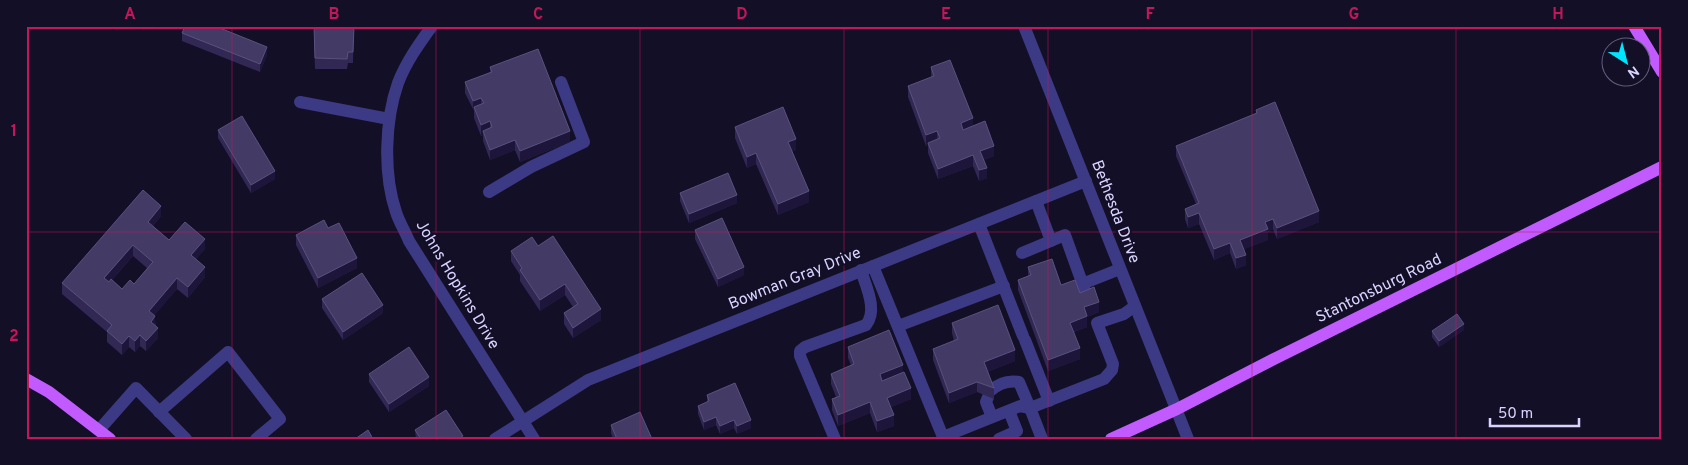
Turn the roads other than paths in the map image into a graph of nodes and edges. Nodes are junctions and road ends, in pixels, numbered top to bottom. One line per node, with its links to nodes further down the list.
1 (432, 26): 7 (street, Johns Hopkins Drive)
2 (1024, 26): 9 (street, Bethesda Drive)
3 (1634, 26): 4 (main road)
4 (1662, 72)
5 (561, 82): 10 (street)
6 (300, 102): 7 (street)
7 (389, 119): 29 (street, Johns Hopkins Drive)
8 (1662, 167): 25 (main road, Stantonsburg Road)
9 (1086, 181): 11 (street, Bowman Gray Drive); 16 (street, Bethesda Drive)
10 (489, 192)
11 (1036, 201): 12 (street, Bowman Gray Drive); 13 (street)
12 (979, 224): 15 (street, Bowman Gray Drive); 18 (street)
13 (1051, 241): 14 (street); 17 (street)
14 (1022, 253)
15 (867, 268): 21 (street); 29 (street, Bowman Gray Drive); 37 (street)
16 (1120, 269): 17 (street); 20 (street, Bethesda Drive)
17 (1082, 284): 19 (street)
18 (1004, 286): 21 (street); 23 (street)
19 (1088, 299)
20 (1134, 306): 23 (street); 25 (street, Bethesda Drive)
21 (898, 326): 31 (street)
22 (26, 379): 30 (main road)
23 (1049, 401): 24 (street)
24 (1030, 408): 26 (street); 28 (street); 39 (street)
25 (1177, 409): 40 (main road, Stantonsburg Road); 41 (street, Bethesda Drive)
26 (1009, 410): 28 (street); 38 (street)
27 (159, 412): 30 (street); 33 (street); 34 (street)
28 (992, 417): 31 (street)
29 (523, 421): 35 (street, Bowman Gray Drive); 36 (street, Johns Hopkins Drive)
30 (99, 430): 32 (main road)
31 (943, 438)
32 (110, 439)
33 (186, 439)
34 (256, 439)
35 (495, 439)
36 (534, 439)
37 (835, 439)
38 (999, 439)
39 (1042, 439)
40 (1111, 439)
41 (1188, 439)

